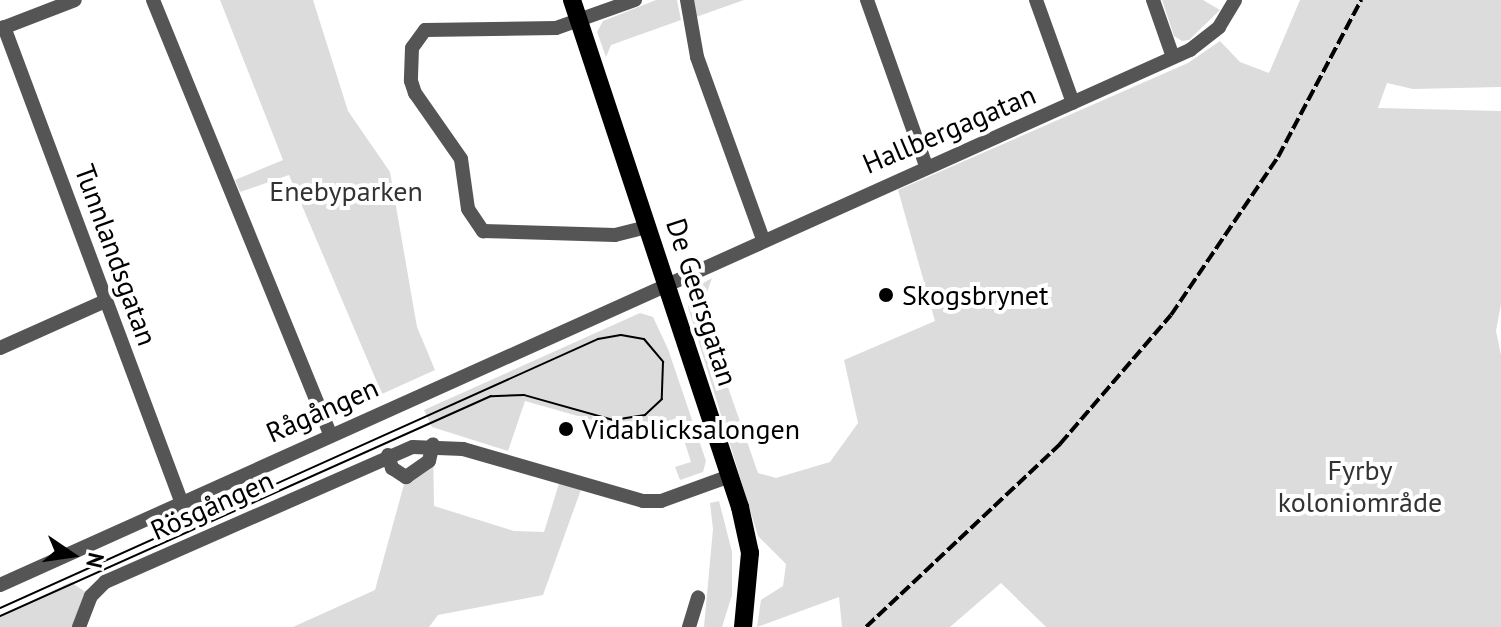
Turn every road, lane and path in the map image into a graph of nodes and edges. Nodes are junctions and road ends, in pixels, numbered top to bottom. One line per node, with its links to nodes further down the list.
1 (75, 0): 11 (street)
2 (153, 0): 20 (street)
3 (572, 0): 10 (main road, De Geersgatan)
4 (635, 0): 10 (street)
5 (687, 0): 16 (street)
6 (867, 0): 14 (street)
7 (1036, 0): 13 (street)
8 (1153, 0): 12 (street)
9 (1235, 0): 12 (street, Hallbergagatan)
10 (579, 21): 15 (main road, De Geersgatan); 15 (street)
11 (2, 28): 18 (street, Tunnlandsgatan)
12 (1173, 57): 13 (street, Hallbergagatan)
13 (1073, 103): 14 (street, Hallbergagatan)
14 (926, 166): 16 (street, Hallbergagatan)
15 (647, 227): 17 (main road, De Geersgatan)
16 (763, 239): 17 (street, Hallbergagatan)
17 (666, 285): 20 (street, Rågången); 23 (main road, De Geersgatan)
18 (105, 301): 19 (street); 24 (street, Tunnlandsgatan)
19 (0, 348)
20 (330, 434): 24 (street, Rågången)
21 (433, 444): 22 (street, Rösgången); 22 (street); 23 (street, Rösgången)
22 (388, 455): 27 (street, Rösgången)
23 (730, 476): 29 (main road, De Geersgatan)
24 (181, 501): 25 (street, Rågången)
25 (0, 585)
26 (698, 597): 28 (street)
27 (79, 627)
28 (689, 627)
29 (743, 627)

